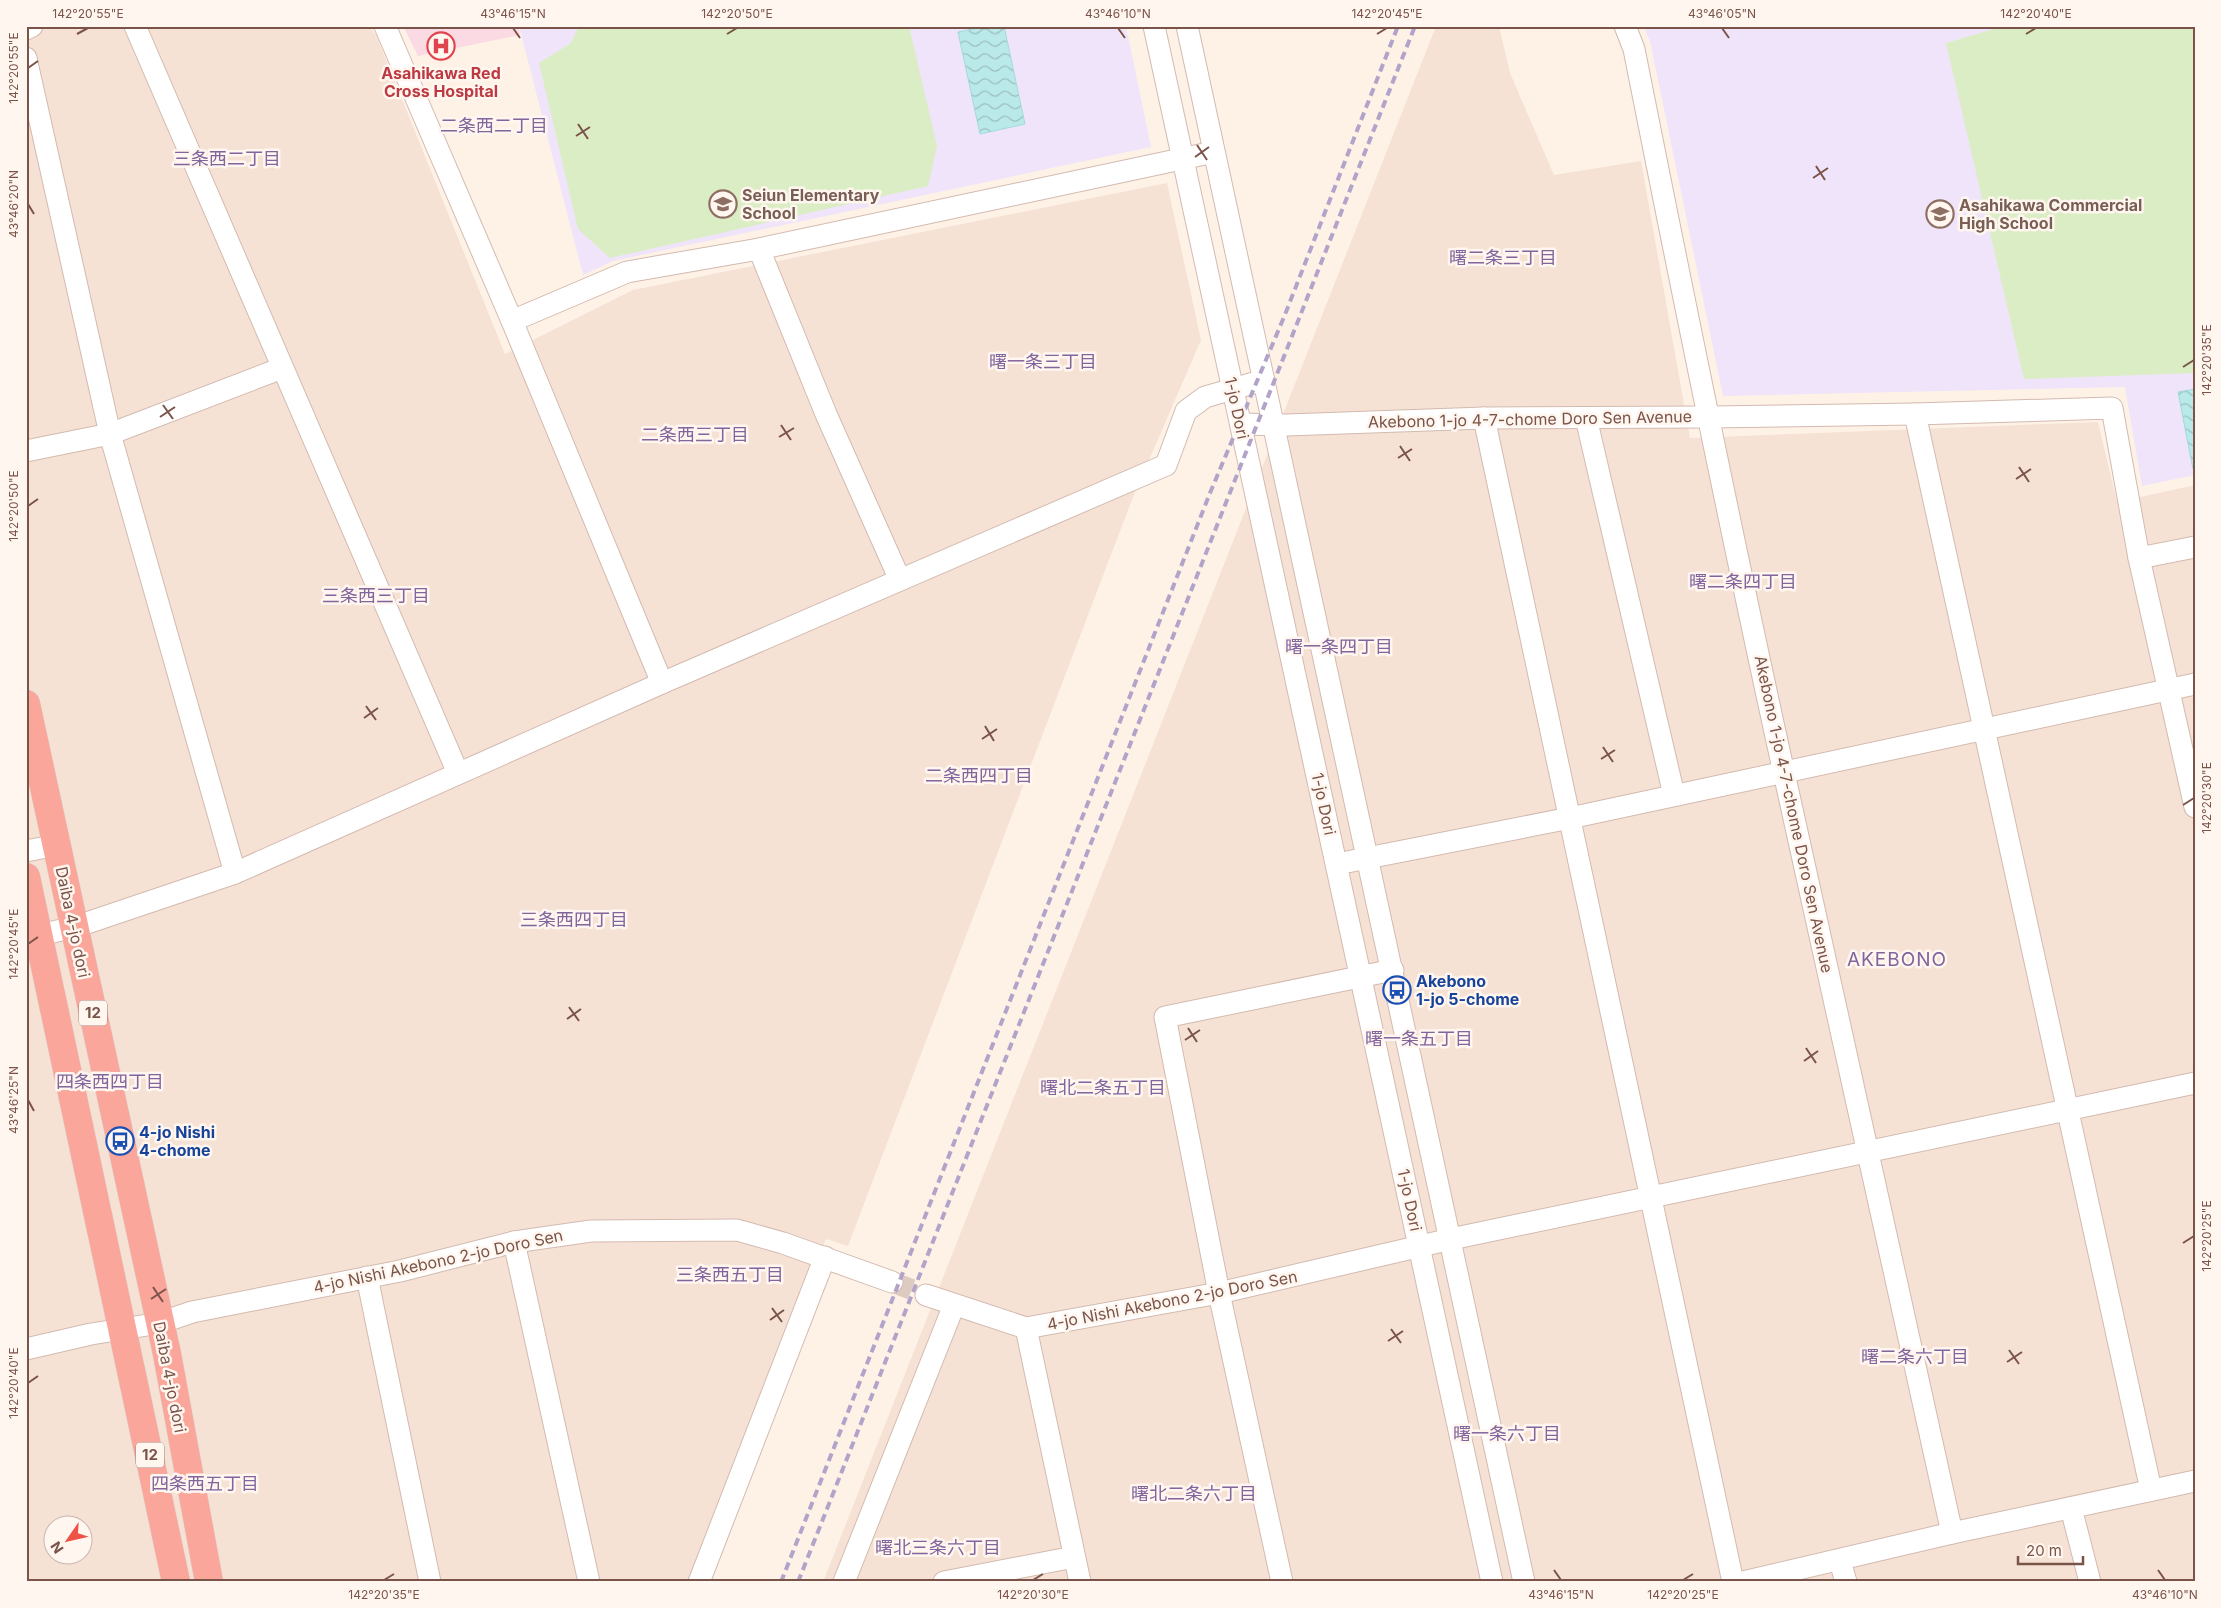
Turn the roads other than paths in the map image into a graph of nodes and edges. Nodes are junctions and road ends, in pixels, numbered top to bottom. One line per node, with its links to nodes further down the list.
1 (32, 26): 7 (street)
2 (135, 26): 13 (street)
3 (386, 26): 12 (street)
4 (1154, 26): 10 (street, 1-jo Dori)
5 (1187, 26): 9 (street, 1-jo Dori)
6 (1624, 26): 19 (street)
7 (26, 29)
8 (26, 58): 22 (street)
9 (1214, 152): 10 (street); 14 (street, 1-jo Dori)
10 (1183, 160): 11 (street); 15 (street, 1-jo Dori)
11 (759, 249): 12 (street); 26 (street)
12 (512, 321): 27 (street)
13 (282, 368): 22 (street); 33 (street)
14 (1264, 380): 15 (street); 20 (street, 1-jo Dori)
15 (1233, 388): 21 (street, 1-jo Dori); 26 (street)
16 (1915, 414): 19 (street); 25 (street); 31 (street)
17 (1484, 418): 18 (street, Akebono 1-jo 4-7-chome Doro Sen Avenue); 20 (street, Akebono 1-jo 4-7-chome Doro Sen Avenue); 36 (street)
18 (1586, 418): 19 (street, Akebono 1-jo 4-7-chome Doro Sen Avenue); 34 (street)
19 (1709, 418): 32 (street, Akebono 1-jo 4-7-chome Doro Sen Avenue)
20 (1273, 423): 21 (street, Akebono 1-jo 4-7-chome Doro Sen Avenue); 39 (street, 1-jo Dori)
21 (1241, 424): 40 (street, 1-jo Dori)
22 (110, 434): 23 (street); 41 (street)
23 (26, 451)
24 (2195, 546): 25 (street)
25 (2138, 558): 29 (street)
26 (900, 580): 27 (street)
27 (662, 683): 33 (street)
28 (2195, 684): 29 (street)
29 (2169, 690): 31 (street); 35 (street)
30 (26, 704): 37 (highway, Daiba 4-jo dori / 12)
31 (1984, 730): 32 (street); 48 (street)
32 (1784, 770): 34 (street); 49 (street, Akebono 1-jo 4-7-chome Doro Sen Avenue)
33 (458, 773): 41 (street)
34 (1674, 795): 36 (street)
35 (2195, 807)
36 (1570, 818): 39 (street); 50 (street)
37 (57, 845): 38 (street); 43 (highway, Daiba 4-jo dori / 12)
38 (26, 851)
39 (1368, 857): 40 (street); 45 (street, 1-jo Dori)
40 (1337, 864): 46 (street, 1-jo Dori)
41 (235, 873): 43 (street)
42 (26, 877): 44 (highway, 12)
43 (74, 927): 44 (street); 60 (highway, Daiba 4-jo dori / 12)
44 (39, 935): 61 (highway, 12)
45 (1393, 970): 46 (street); 51 (street, 1-jo Dori)
46 (1361, 976): 53 (street, 1-jo Dori); 57 (street)
47 (2195, 1082): 48 (street, 4-jo Nishi Akebono 2-jo Doro Sen)
48 (2067, 1110): 49 (street, 4-jo Nishi Akebono 2-jo Doro Sen); 65 (street)
49 (1870, 1152): 50 (street, 4-jo Nishi Akebono 2-jo Doro Sen); 67 (street, Akebono 1-jo 4-7-chome Doro Sen Avenue)
50 (1652, 1198): 51 (street, 4-jo Nishi Akebono 2-jo Doro Sen); 81 (street)
51 (1451, 1239): 53 (street, 4-jo Nishi Akebono 2-jo Doro Sen); 80 (street, 1-jo Dori)
52 (514, 1242): 54 (street, 4-jo Nishi Akebono 2-jo Doro Sen); 55 (street, 4-jo Nishi Akebono 2-jo Doro Sen); 73 (street)
53 (1420, 1247): 57 (street, 4-jo Nishi Akebono 2-jo Doro Sen); 79 (street, 1-jo Dori)
54 (825, 1257): 56 (street, 4-jo Nishi Akebono 2-jo Doro Sen); 74 (street)
55 (367, 1277): 60 (street, 4-jo Nishi Akebono 2-jo Doro Sen); 72 (street)
56 (892, 1282)
57 (1219, 1293): 62 (street, 4-jo Nishi Akebono 2-jo Doro Sen); 78 (street)
58 (926, 1295): 59 (street, 4-jo Nishi Akebono 2-jo Doro Sen)
59 (954, 1305): 62 (street, 4-jo Nishi Akebono 2-jo Doro Sen); 75 (street)
60 (160, 1323): 61 (street, 4-jo Nishi Akebono 2-jo Doro Sen); 71 (highway, Daiba 4-jo dori / 12)
61 (123, 1328): 63 (street, 4-jo Nishi Akebono 2-jo Doro Sen); 70 (highway, 12)
62 (1026, 1328): 68 (street)
63 (26, 1349)
64 (2195, 1481): 65 (street)
65 (2151, 1490): 66 (street)
66 (2071, 1508): 67 (street); 84 (street)
67 (1952, 1533): 69 (street)
68 (1074, 1557): 76 (street); 77 (street)
69 (1840, 1560): 82 (street); 83 (street)
70 (176, 1582)
71 (209, 1582)
72 (430, 1582)
73 (590, 1582)
74 (699, 1582)
75 (844, 1582)
76 (944, 1582)
77 (1080, 1582)
78 (1282, 1582)
79 (1492, 1582)
80 (1524, 1582)
81 (1733, 1582)
82 (1743, 1582)
83 (1846, 1582)
84 (2090, 1582)

